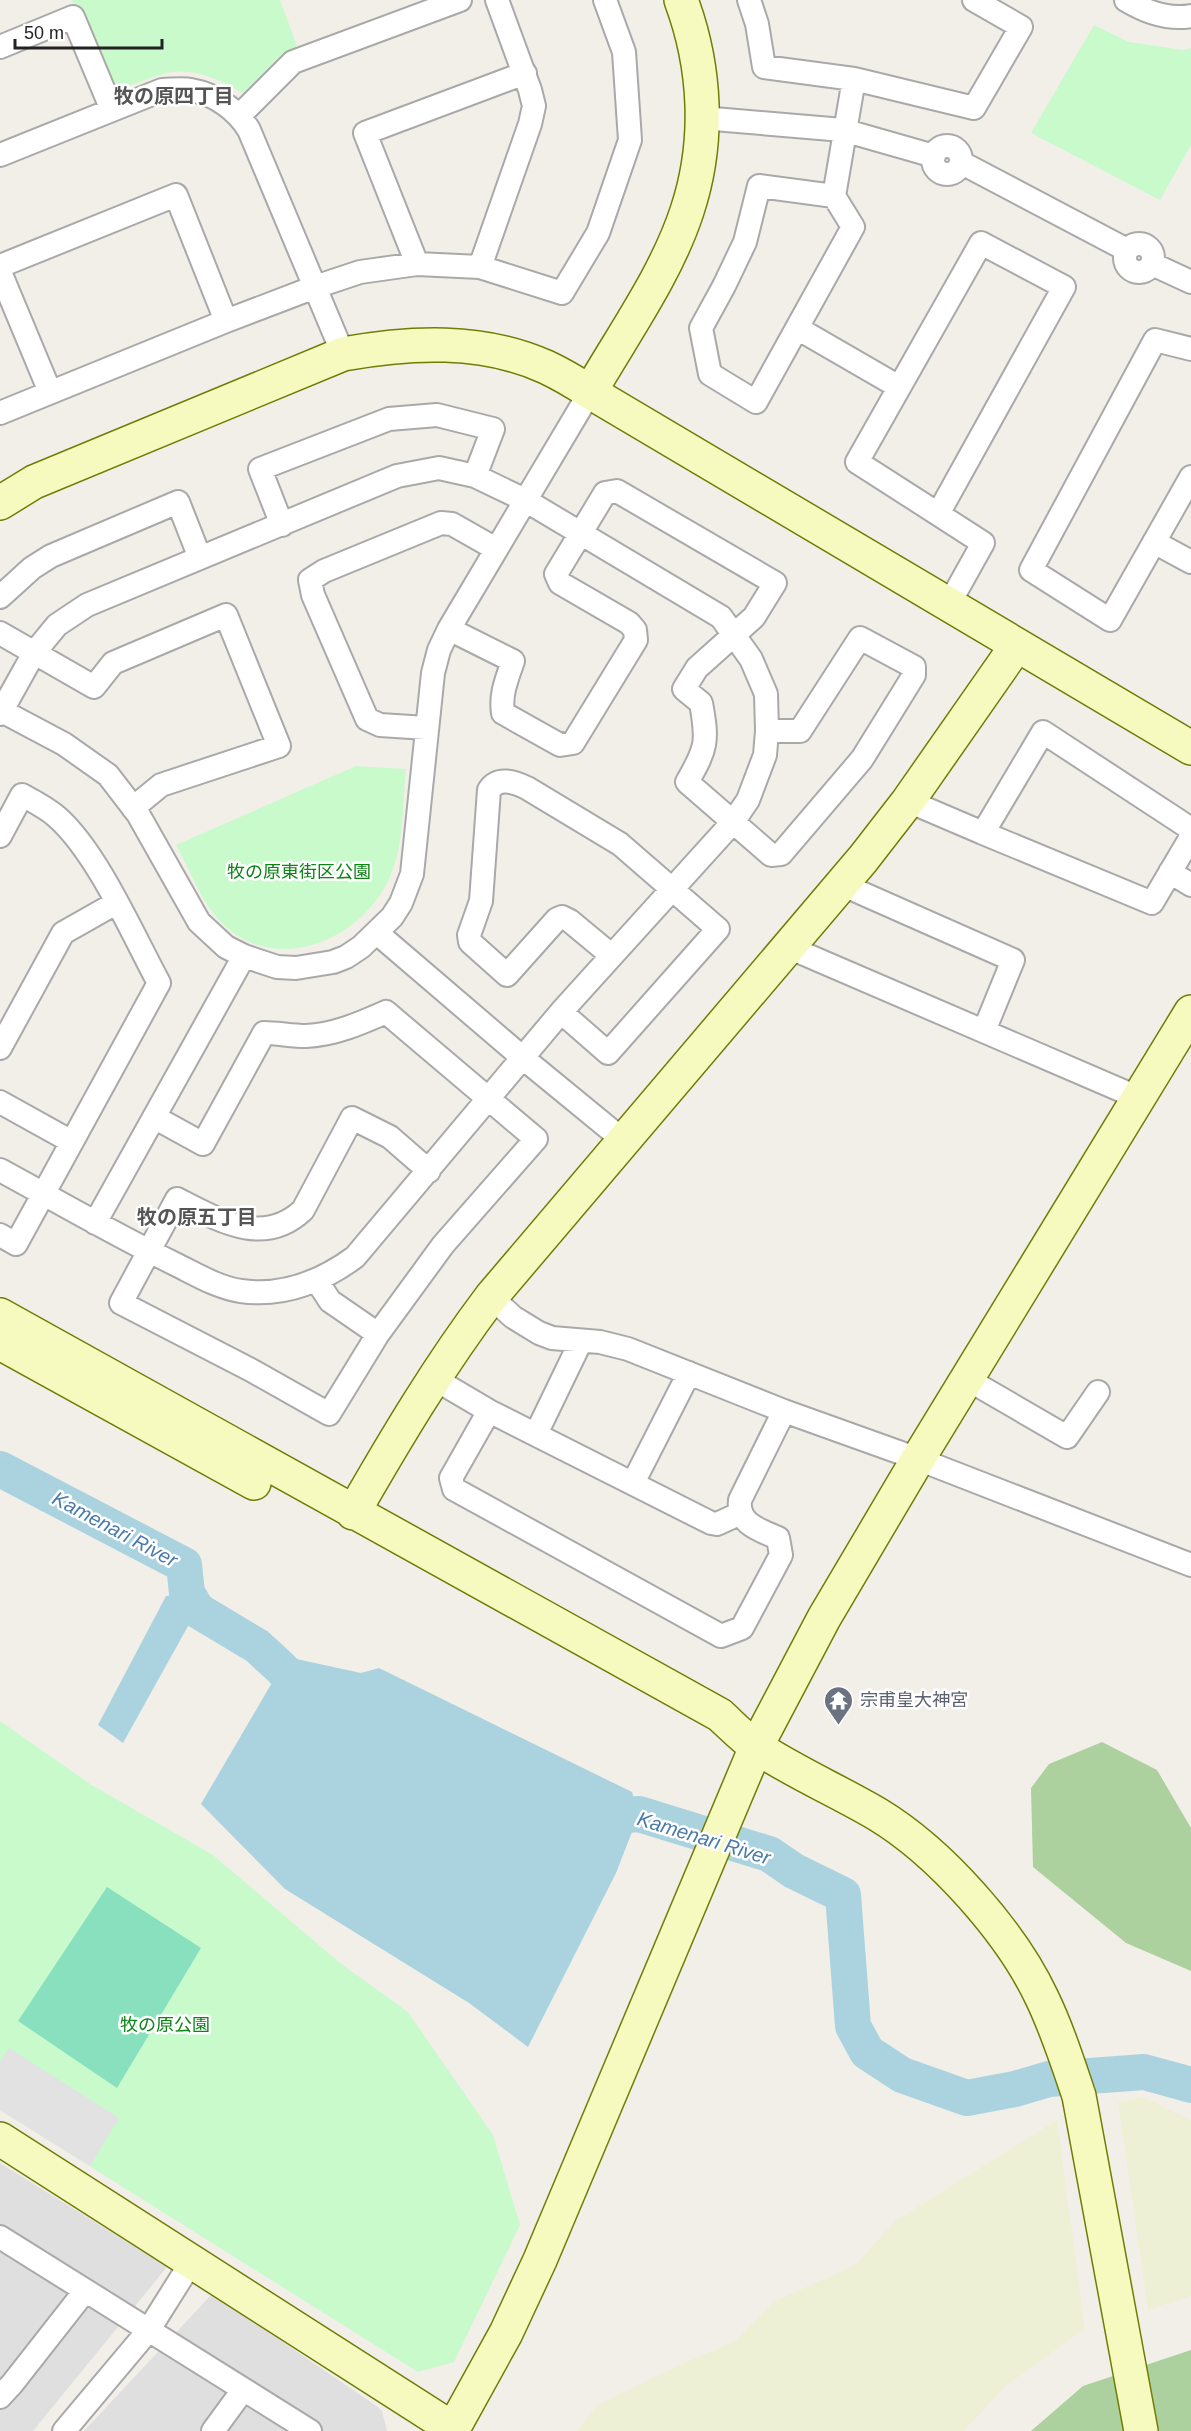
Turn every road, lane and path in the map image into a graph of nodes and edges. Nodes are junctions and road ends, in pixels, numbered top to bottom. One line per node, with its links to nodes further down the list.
1 (460, 0): 13 (street)
2 (497, 0): 10 (street)
3 (605, 0): 20 (street)
4 (681, 0): 14 (street)
5 (749, 0): 11 (street)
6 (974, 0): 11 (street)
7 (1126, 0): 8 (street)
8 (1191, 16)
9 (0, 46): 12 (street)
10 (525, 74): 18 (street); 20 (street)
11 (854, 79): 15 (street)
12 (112, 110): 13 (street); 16 (street)
13 (240, 115): 23 (street)
14 (702, 118): 15 (street); 30 (street)
15 (843, 130): 17 (street); 22 (street)
16 (0, 155)
17 (834, 196): 25 (street); 25 (street)
18 (417, 264): 20 (street); 23 (street)
19 (0, 266): 24 (street)
20 (480, 267)
21 (0, 272): 29 (street)
22 (1191, 282)
23 (315, 287): 24 (street); 27 (street)
24 (226, 321): 29 (street)
25 (797, 328): 28 (street)
26 (1191, 349): 39 (street)
27 (343, 354): 30 (street); 34 (street)
28 (899, 387): 36 (street); 36 (street)
29 (50, 392): 31 (street)
30 (590, 392): 35 (street); 44 (street)
31 (0, 413)
32 (475, 476): 35 (street); 37 (street); 37 (street)
33 (1191, 477): 39 (street)
34 (4, 492)
35 (525, 500): 38 (street); 40 (street)
36 (938, 514): 44 (street)
37 (282, 525): 41 (street)
38 (580, 534): 45 (street); 47 (street); 47 (street)
39 (1154, 542): 42 (street)
40 (496, 549): 45 (street); 51 (street)
41 (201, 558): 43 (street); 49 (street)
42 (1191, 562)
43 (0, 597)
44 (949, 604): 48 (street)
45 (449, 629): 51 (street)
46 (0, 633): 49 (street)
47 (734, 635): 52 (street); 56 (street)
48 (1017, 645): 53 (street); 54 (street)
49 (34, 653): 50 (street); 55 (street)
50 (1, 711): 55 (street)
51 (426, 728): 66 (street)
52 (767, 730): 56 (street); 56 (street)
53 (1191, 748)
54 (908, 801): 58 (street); 62 (street)
55 (133, 808): 69 (street)
56 (733, 822): 64 (street)
57 (1191, 829): 58 (street)
58 (983, 833): 61 (street)
59 (0, 837): 65 (street)
60 (1191, 837): 61 (street)
61 (1170, 872): 63 (street)
62 (841, 884): 67 (street); 72 (street)
63 (1191, 885)
64 (673, 888): 68 (street); 68 (street); 70 (street)
65 (116, 903): 73 (street); 80 (street)
66 (377, 933): 69 (street); 74 (street)
67 (788, 947): 72 (street); 79 (street)
68 (611, 955): 70 (street)
69 (243, 956): 78 (street)
70 (561, 1012): 74 (street)
71 (1191, 1012): 75 (street)
72 (984, 1031): 75 (street)
73 (0, 1048)
74 (523, 1058): 76 (street); 79 (street)
75 (1139, 1098): 95 (street)
76 (487, 1099): 78 (street); 82 (street); 90 (street)
77 (0, 1102): 80 (street)
78 (154, 1117): 84 (street)
79 (623, 1140): 88 (street)
80 (72, 1142): 83 (street)
81 (0, 1170): 83 (street)
82 (429, 1171): 86 (street); 87 (street)
83 (44, 1194): 84 (street); 85 (street)
84 (95, 1223): 86 (street)
85 (0, 1235)
86 (150, 1252): 87 (street); 90 (street)
87 (317, 1281): 90 (street)
88 (491, 1297): 91 (street); 94 (street)
89 (0, 1315): 102 (street)
90 (378, 1334)
91 (580, 1341): 93 (street); 99 (street)
92 (0, 1343): 105 (street)
93 (689, 1374): 98 (street); 101 (street)
94 (433, 1378): 97 (street); 102 (street)
95 (967, 1379): 96 (street); 100 (street)
96 (1098, 1392)
97 (489, 1412): 99 (street); 103 (street)
98 (784, 1412): 100 (street); 103 (street)
99 (536, 1434): 101 (street)
100 (918, 1459): 104 (street); 105 (street)
101 (633, 1483): 103 (street)
102 (353, 1513): 105 (street)
103 (741, 1513)
104 (1191, 1565)
105 (756, 1747): 113 (street); 117 (street)
106 (0, 2139): 108 (street)
107 (0, 2238): 109 (street)
108 (192, 2261): 110 (street); 113 (street)
109 (85, 2291): 110 (street); 112 (street)
110 (148, 2331): 111 (street); 114 (street)
111 (243, 2390): 115 (street); 116 (street)
112 (0, 2397)
113 (452, 2430)
114 (64, 2431)
115 (213, 2431)
116 (310, 2431)
117 (1141, 2431)

